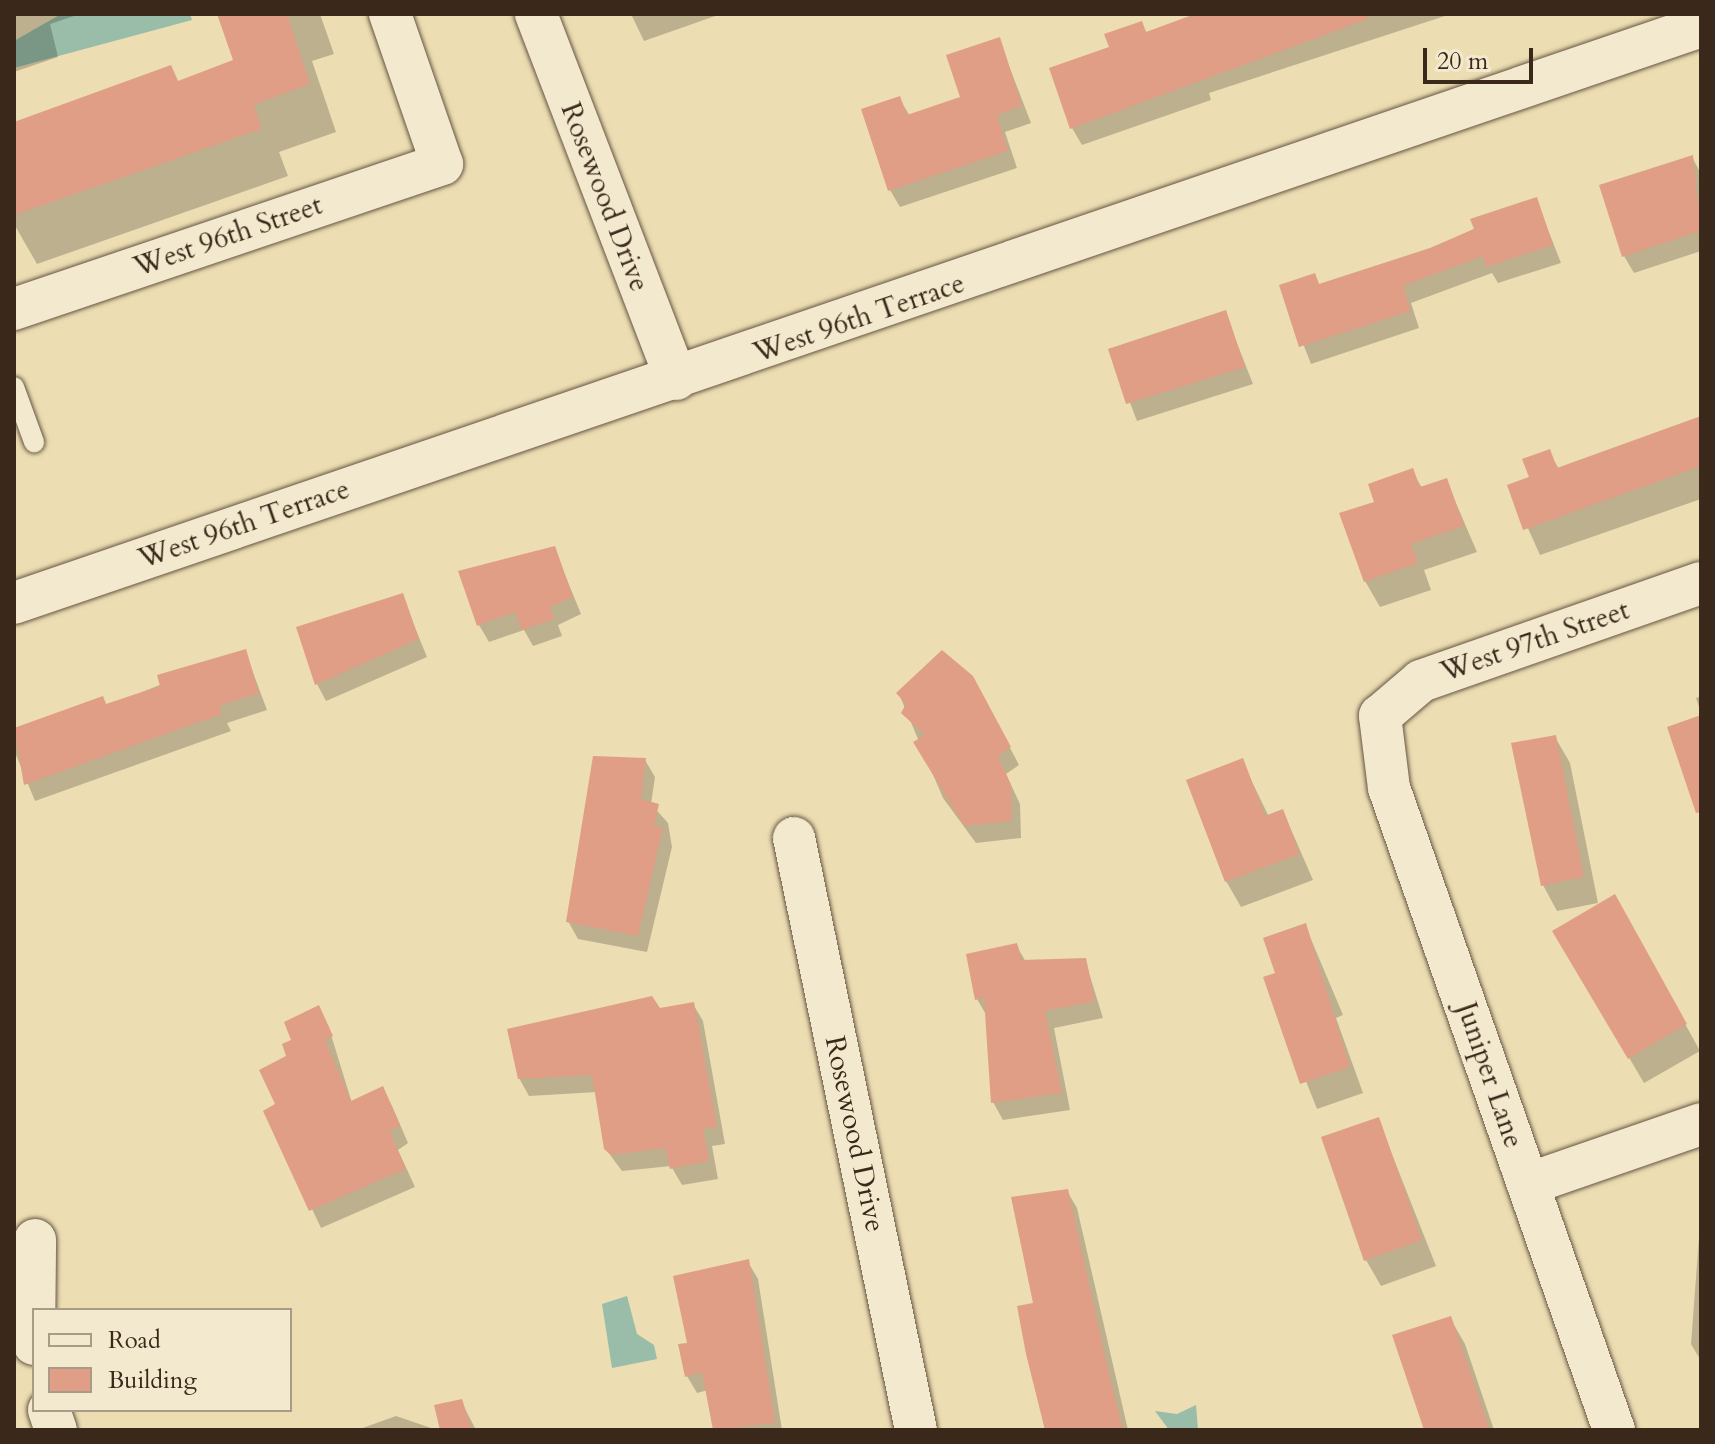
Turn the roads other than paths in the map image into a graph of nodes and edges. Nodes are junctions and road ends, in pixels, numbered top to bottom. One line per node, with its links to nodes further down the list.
1 (390, 14): 4 (street, West 96th Street)
2 (536, 14): 5 (street, Rosewood Drive)
3 (1701, 26): 5 (street, West 96th Terrace)
4 (14, 309)
5 (676, 379): 9 (street, West 96th Terrace)
6 (14, 387): 7 (lane)
7 (34, 442)
8 (1701, 583): 10 (street, West 97th Street)
9 (14, 603)
10 (1380, 716): 13 (street, Juniper Lane)
11 (794, 838): 16 (street, Rosewood Drive)
12 (1701, 1124): 13 (street)
13 (1528, 1184): 17 (street, Juniper Lane)
14 (35, 1240): 15 (street)
15 (34, 1308)
16 (916, 1430)
17 (1614, 1430)

